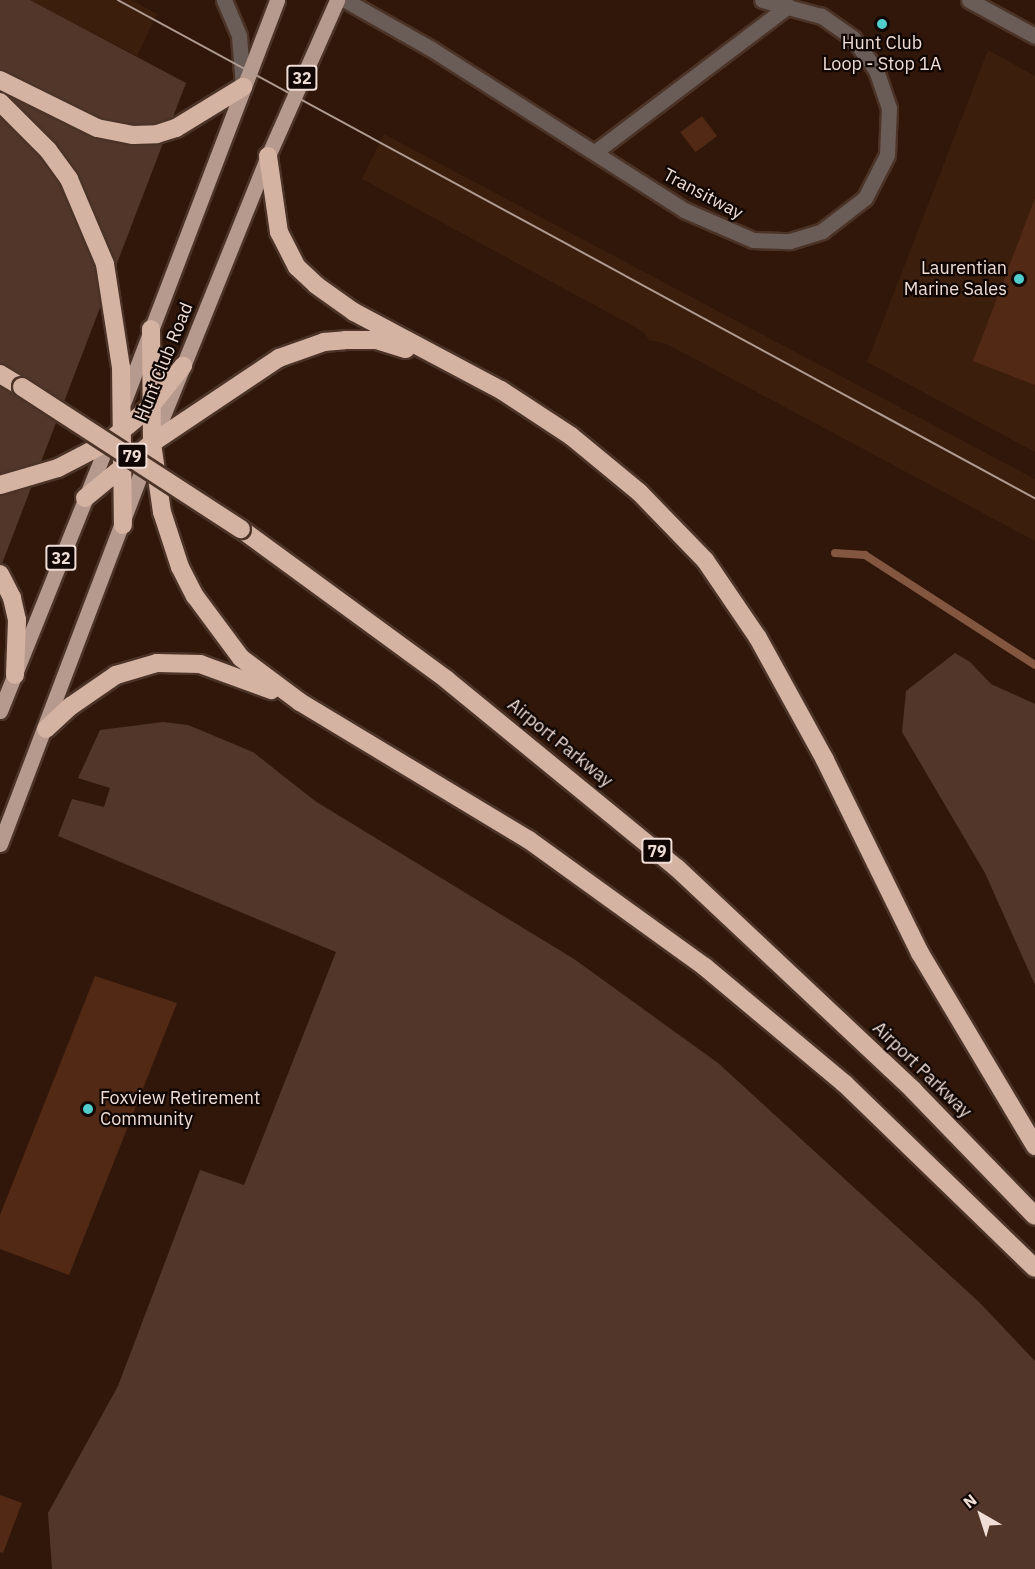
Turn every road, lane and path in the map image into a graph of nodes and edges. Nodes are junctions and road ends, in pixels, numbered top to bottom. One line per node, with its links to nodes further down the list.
1 (224, 0): 10 (street)
2 (277, 0): 10 (main road, Hunt Club Road)
3 (337, 0): 13 (main road, Hunt Club Road / 32)
4 (345, 0): 12 (street, Transitway)
5 (762, 0): 7 (street, Transitway)
6 (969, 0): 8 (street)
7 (788, 6): 12 (street); 12 (street, Transitway)
8 (1035, 36)
9 (0, 80): 10 (highway)
10 (243, 87): 14 (main road, Hunt Club Road)
11 (0, 102): 18 (highway)
12 (595, 152)
13 (268, 156): 15 (highway); 16 (main road, Hunt Club Road / 32)
14 (151, 329): 18 (main road, Hunt Club Road); 19 (highway)
15 (434, 356): 21 (highway); 32 (highway)
16 (183, 366): 19 (highway); 21 (main road, Hunt Club Road / 32)
17 (0, 374): 33 (highway, Airport Parkway / 79, bridge)
18 (122, 406): 20 (highway)
19 (150, 406): 20 (highway); 21 (highway)
20 (115, 437): 22 (highway); 23 (highway); 24 (main road, 32)
21 (152, 443): 22 (highway); 25 (main road, Hunt Club Road / 32); 28 (highway)
22 (122, 466): 24 (highway); 25 (highway)
23 (0, 485)
24 (85, 498): 27 (main road, 32)
25 (123, 525): 30 (main road, Hunt Club Road / 32)
26 (0, 574): 27 (highway)
27 (15, 675): 29 (main road, 32)
28 (300, 702): 30 (highway); 34 (highway)
29 (0, 711)
30 (46, 729): 31 (main road, Hunt Club Road / 32)
31 (0, 844)
32 (1035, 1146)
33 (1035, 1216)
34 (1035, 1268)

